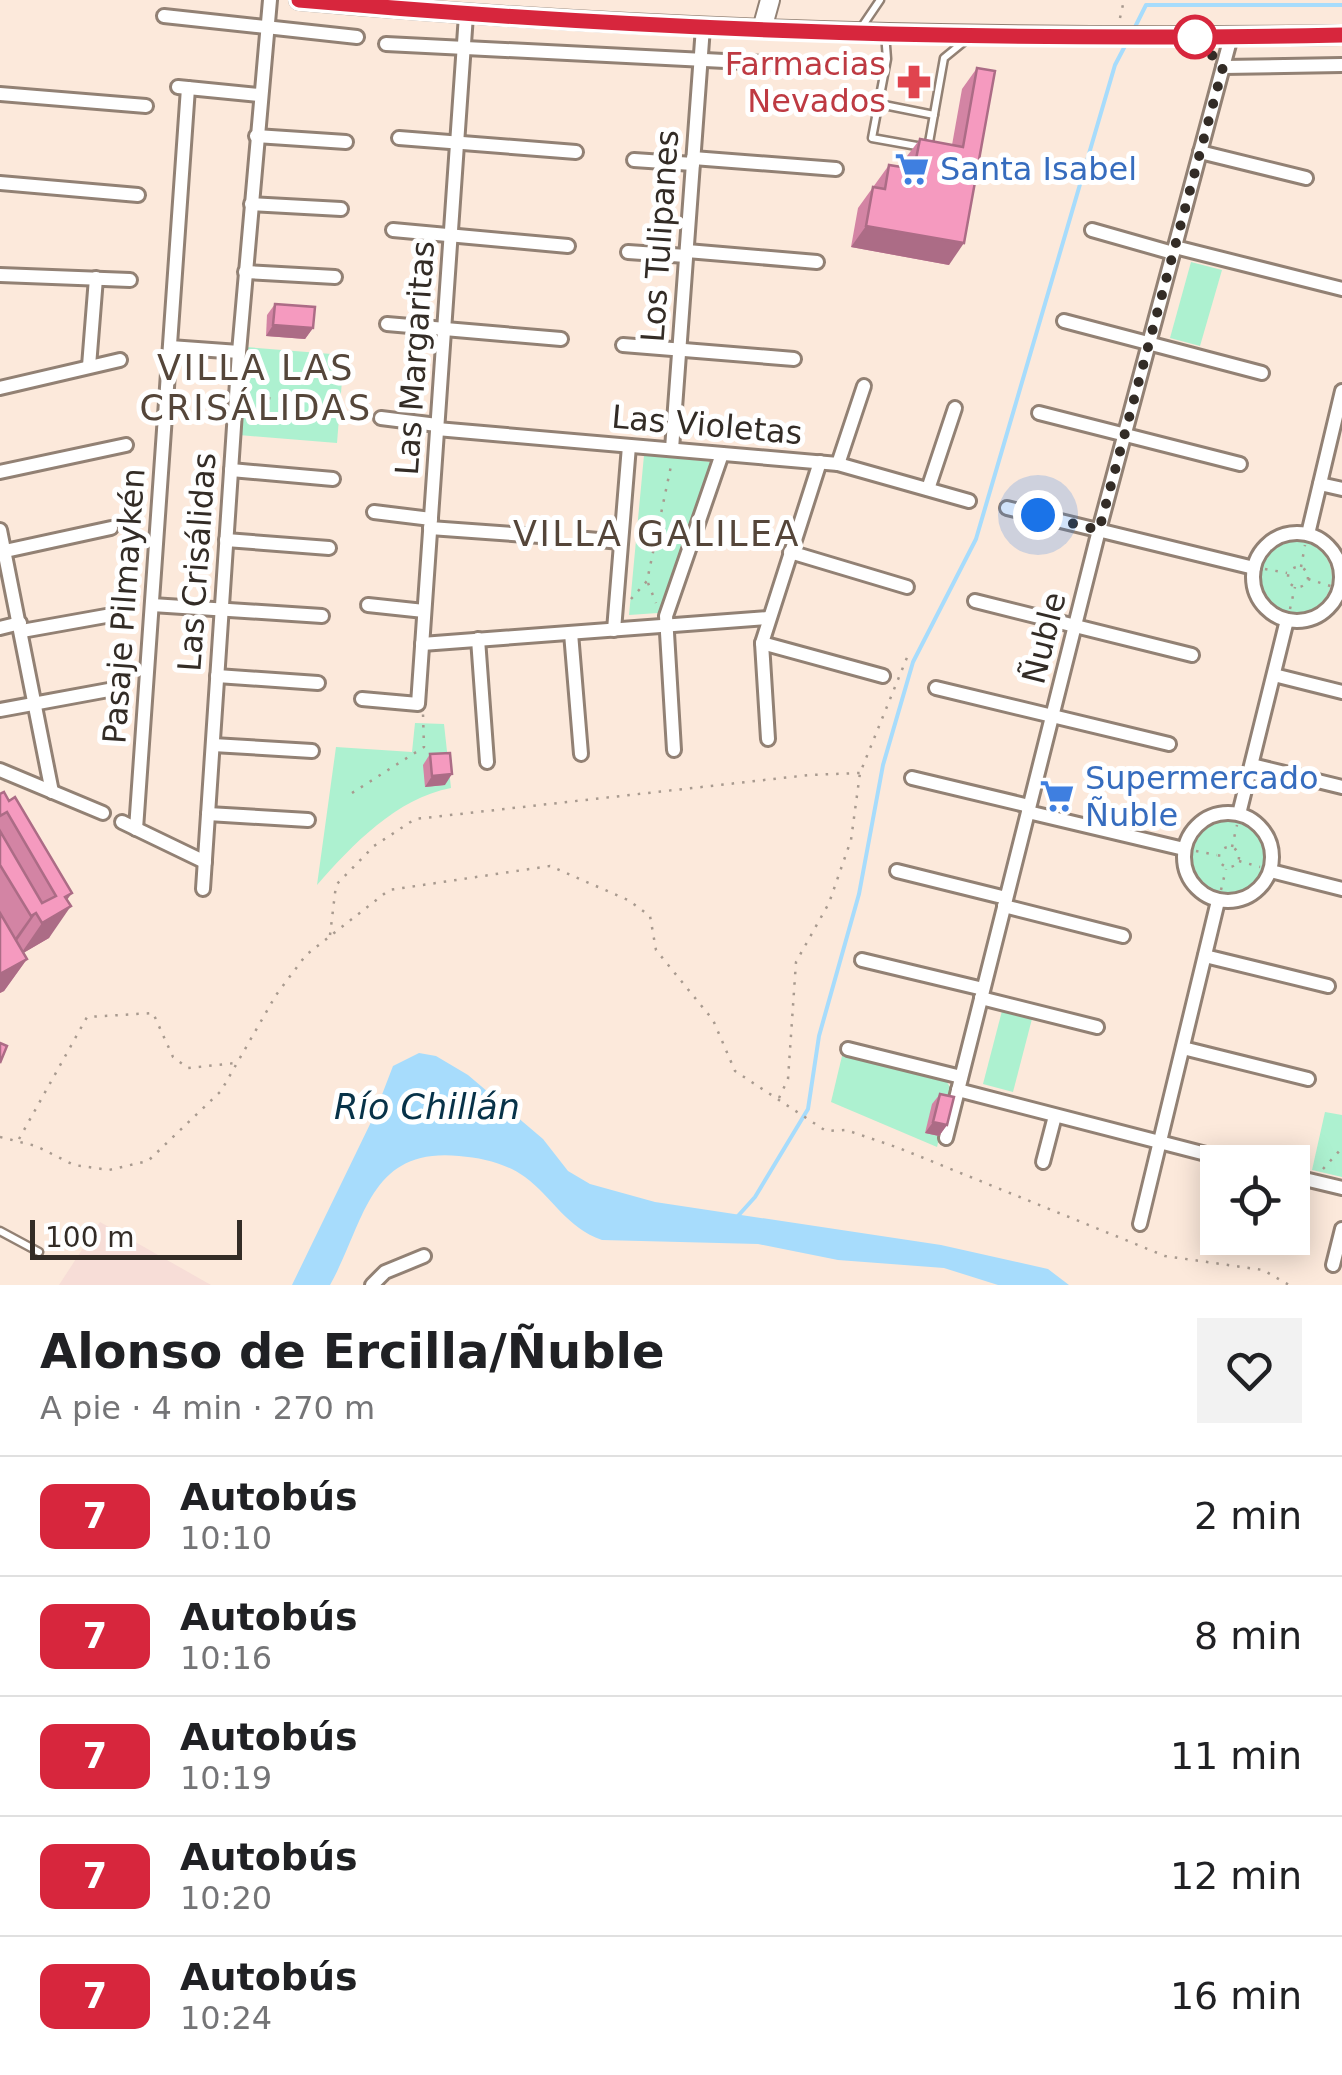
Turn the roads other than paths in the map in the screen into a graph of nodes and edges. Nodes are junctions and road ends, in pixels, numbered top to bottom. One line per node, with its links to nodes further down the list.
1 (270, 0): 7 (street, Las Crisálidas)
2 (299, 0): 5 (main road)
3 (770, 0): 9 (main road)
4 (880, 0): 10 (lane)
5 (466, 15): 8 (main road); 17 (street, Las Margaritas)
6 (164, 16): 7 (street)
7 (267, 27): 14 (street); 23 (street, Las Crisálidas)
8 (703, 27): 9 (main road); 18 (street, Los Tulipanes)
9 (762, 29): 10 (main road)
10 (858, 32): 11 (main road)
11 (885, 32): 12 (main road); 24 (lane)
12 (973, 34): 15 (main road); 26 (lane)
13 (1342, 35): 15 (main road)
14 (357, 36)
15 (1231, 37): 20 (street, Ñuble)
16 (386, 44): 17 (street)
17 (464, 51): 18 (street); 30 (street, Las Margaritas)
18 (700, 61): 21 (street); 34 (street, Los Tulipanes)
19 (1342, 64): 20 (street)
20 (1223, 67): 32 (street, Ñuble)
21 (865, 68)
22 (0, 94): 25 (street)
23 (259, 95): 27 (street, Las Crisálidas); 61 (street, Pasaje Pilmaykén)
24 (878, 104): 26 (lane); 26 (lane)
25 (146, 106)
26 (934, 115)
27 (256, 136): 29 (street); 39 (street, Las Crisálidas)
28 (399, 138): 30 (street)
29 (346, 142)
30 (457, 143): 31 (street); 43 (street, Las Margaritas)
31 (576, 152)
32 (1200, 152): 36 (street); 45 (street, Ñuble)
33 (634, 160): 34 (street)
34 (693, 161): 35 (street); 47 (street, Los Tulipanes)
35 (836, 168)
36 (1306, 178)
37 (0, 183): 38 (street)
38 (138, 195)
39 (250, 204): 40 (street); 49 (street, Las Crisálidas)
40 (340, 210)
41 (393, 230): 43 (street)
42 (1092, 230): 45 (street)
43 (451, 236): 44 (street); 57 (street, Las Margaritas)
44 (568, 246)
45 (1174, 250): 54 (street); 59 (street, Ñuble)
46 (628, 252): 47 (street)
47 (686, 254): 48 (street); 62 (street, Los Tulipanes)
48 (816, 262)
49 (245, 272): 51 (street); 63 (street, Las Crisálidas)
50 (0, 275): 52 (street)
51 (335, 277)
52 (96, 278): 53 (street); 66 (street)
53 (130, 280)
54 (1342, 289)
55 (1064, 321): 59 (street)
56 (387, 324): 57 (street)
57 (444, 329): 58 (street); 74 (street, Las Margaritas)
58 (561, 340)
59 (1149, 344): 67 (street); 75 (street, Ñuble)
60 (623, 345): 62 (street)
61 (170, 347): 63 (street); 108 (street, Pasaje Pilmaykén)
62 (679, 350): 64 (street); 78 (street, Los Tulipanes)
63 (239, 352): 83 (street, Las Crisálidas)
64 (794, 359)
65 (120, 360): 66 (street)
66 (89, 366): 69 (street)
67 (1262, 373)
68 (864, 386): 81 (street)
69 (0, 388)
70 (1342, 392): 86 (street)
71 (956, 408): 87 (street)
72 (1039, 414): 75 (street)
73 (381, 418): 74 (street, Las Violetas)
74 (437, 427): 77 (street, Las Violetas); 92 (street, Las Margaritas)
75 (1124, 435): 82 (street); 95 (street, Ñuble)
76 (126, 445): 84 (street)
77 (629, 446): 78 (street, Las Violetas); 100 (street)
78 (672, 450): 79 (street, Las Violetas)
79 (722, 454): 80 (street, Las Violetas); 117 (street)
80 (820, 462): 81 (street, Las Violetas); 103 (street)
81 (838, 464): 87 (street, Las Violetas)
82 (1240, 464)
83 (231, 470): 85 (street); 99 (street, Las Crisálidas)
84 (0, 472)
85 (333, 479)
86 (1320, 484): 88 (street); 96 (street)
87 (928, 489): 89 (street, Las Violetas)
88 (1342, 489)
89 (968, 501)
90 (1006, 508): 95 (street)
91 (374, 512): 92 (street)
92 (430, 524): 97 (street); 111 (street, Las Margaritas)
93 (111, 528): 102 (street)
94 (0, 530): 102 (street)
95 (1099, 530): 104 (street); 118 (street, Ñuble)
96 (1308, 534): 104 (street); 106 (street)
97 (540, 536)
98 (587, 539): 100 (street)
99 (226, 540): 101 (street); 110 (street, Las Crisálidas)
100 (621, 542): 116 (street)
101 (328, 548)
102 (2, 552): 119 (street)
103 (790, 552): 105 (street); 114 (street)
104 (1254, 568): 115 (street)
105 (907, 587)
106 (1341, 589): 115 (street)
107 (975, 601): 118 (street)
108 (152, 605): 110 (street); 155 (street, Pasaje Pilmaykén)
109 (368, 605): 111 (street)
110 (222, 609): 113 (street); 127 (street, Las Crisálidas)
111 (424, 611): 124 (street, Las Margaritas)
112 (117, 614): 119 (street)
113 (322, 616)
114 (768, 618): 117 (street); 123 (street)
115 (1288, 620): 126 (street)
116 (615, 623): 117 (street); 121 (street)
117 (666, 626): 140 (street)
118 (1075, 626): 125 (street); 136 (street, Ñuble)
119 (21, 627): 120 (street); 134 (street)
120 (0, 628)
121 (571, 632): 122 (street); 142 (street)
122 (478, 640): 124 (street); 143 (street)
123 (762, 642): 128 (street); 137 (street)
124 (422, 644): 133 (street, Las Margaritas)
125 (1192, 654)
126 (1274, 675): 132 (street); 144 (street)
127 (217, 676): 129 (street); 139 (street, Las Crisálidas)
128 (883, 676)
129 (318, 684)
130 (936, 688): 136 (street)
131 (114, 690): 134 (street)
132 (1342, 692)
133 (362, 699)
134 (35, 702): 135 (street); 148 (street)
135 (0, 710)
136 (1052, 716): 138 (street); 149 (street, Ñuble)
137 (768, 739)
138 (1169, 744)
139 (213, 745): 141 (street); 151 (street, Las Crisálidas)
140 (674, 750)
141 (312, 751)
142 (581, 754)
143 (487, 762)
144 (1252, 765): 147 (street); 152 (street)
145 (0, 770): 148 (street)
146 (912, 778): 149 (street)
147 (1342, 787)
148 (52, 792): 150 (street)
149 (1029, 809): 156 (street); 162 (street, Ñuble)
150 (103, 813)
151 (208, 814): 153 (street); 157 (street, Las Crisálidas)
152 (1240, 814): 156 (street); 159 (street)
153 (308, 820)
154 (122, 822): 155 (street)
155 (136, 828): 157 (street)
156 (1184, 849): 163 (street)
157 (205, 862): 161 (street, Las Crisálidas)
158 (897, 871): 162 (street)
159 (1271, 871): 160 (street); 163 (street)
160 (1342, 888)
161 (203, 889)
162 (1005, 902): 164 (street); 168 (street, Ñuble)
163 (1218, 902): 165 (street)
164 (1123, 936)
165 (1205, 956): 167 (street); 170 (street)
166 (862, 960): 168 (street)
167 (1328, 986)
168 (982, 993): 169 (street); 173 (street, Ñuble)
169 (1097, 1026)
170 (1183, 1048): 172 (street); 176 (street)
171 (848, 1049): 173 (street)
172 (1308, 1079)
173 (960, 1084): 174 (street); 175 (street, Ñuble)
174 (1054, 1116): 176 (street); 178 (street)
175 (946, 1138)
176 (1160, 1144): 177 (street); 181 (street)
177 (1200, 1153)
178 (1043, 1162)
179 (1310, 1180): 180 (street)
180 (1342, 1188)
181 (1140, 1224)
182 (1342, 1229): 186 (street)
183 (0, 1231): 184 (lane)
184 (38, 1252)
185 (424, 1256): 187 (street)
186 (1333, 1265)
187 (372, 1285)

